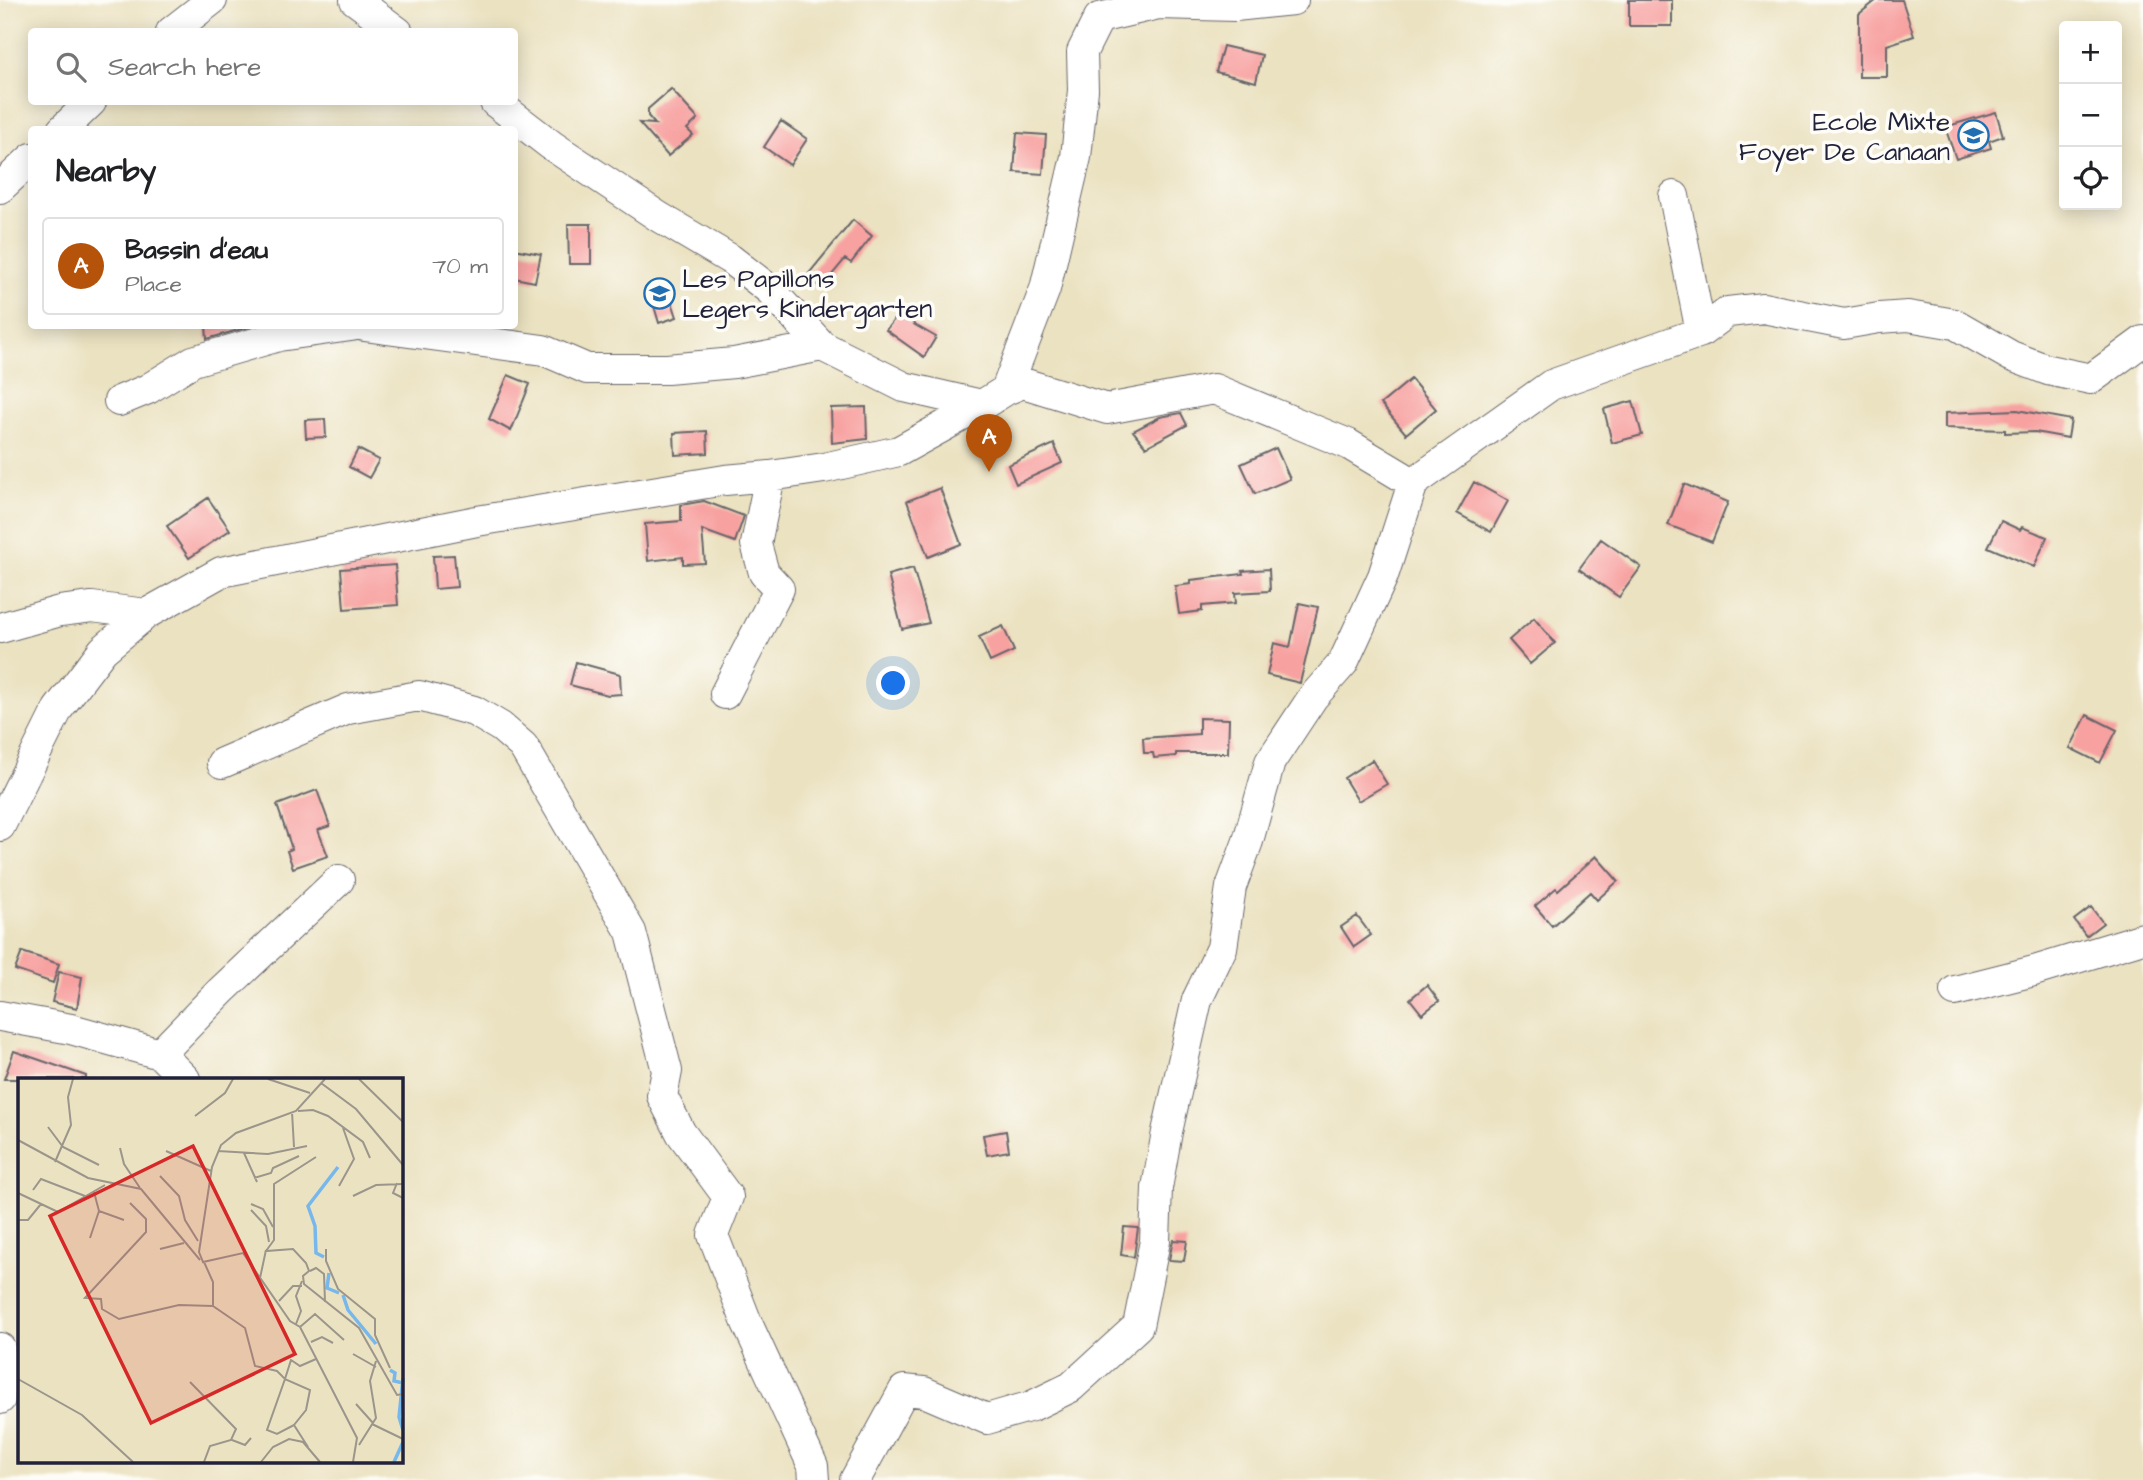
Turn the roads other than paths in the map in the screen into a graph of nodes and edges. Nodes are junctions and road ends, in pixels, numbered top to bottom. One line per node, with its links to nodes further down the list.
1 (212, 0): 4 (street)
2 (355, 0): 5 (street)
3 (1293, 0): 17 (street)
4 (176, 28)
5 (393, 28)
6 (88, 105): 8 (street)
7 (499, 105): 16 (street)
8 (66, 126)
9 (28, 162): 10 (street)
10 (0, 188)
11 (1674, 196): 14 (street)
12 (329, 329): 18 (street)
13 (386, 329): 16 (street)
14 (1701, 332): 15 (street); 20 (street)
15 (2143, 341)
16 (822, 346): 17 (street)
17 (994, 398): 19 (street); 20 (street)
18 (119, 401)
19 (770, 476): 21 (street); 23 (street)
20 (1413, 483): 35 (street)
21 (146, 614): 22 (street); 25 (street)
22 (0, 628)
23 (725, 694)
24 (222, 763): 34 (street)
25 (0, 826)
26 (339, 880): 30 (street)
27 (2143, 938): 28 (street)
28 (1955, 991)
29 (0, 1016): 30 (street)
30 (160, 1054): 31 (street)
31 (184, 1078)
32 (0, 1348): 33 (street)
33 (0, 1399)
34 (814, 1480)
35 (855, 1480)

